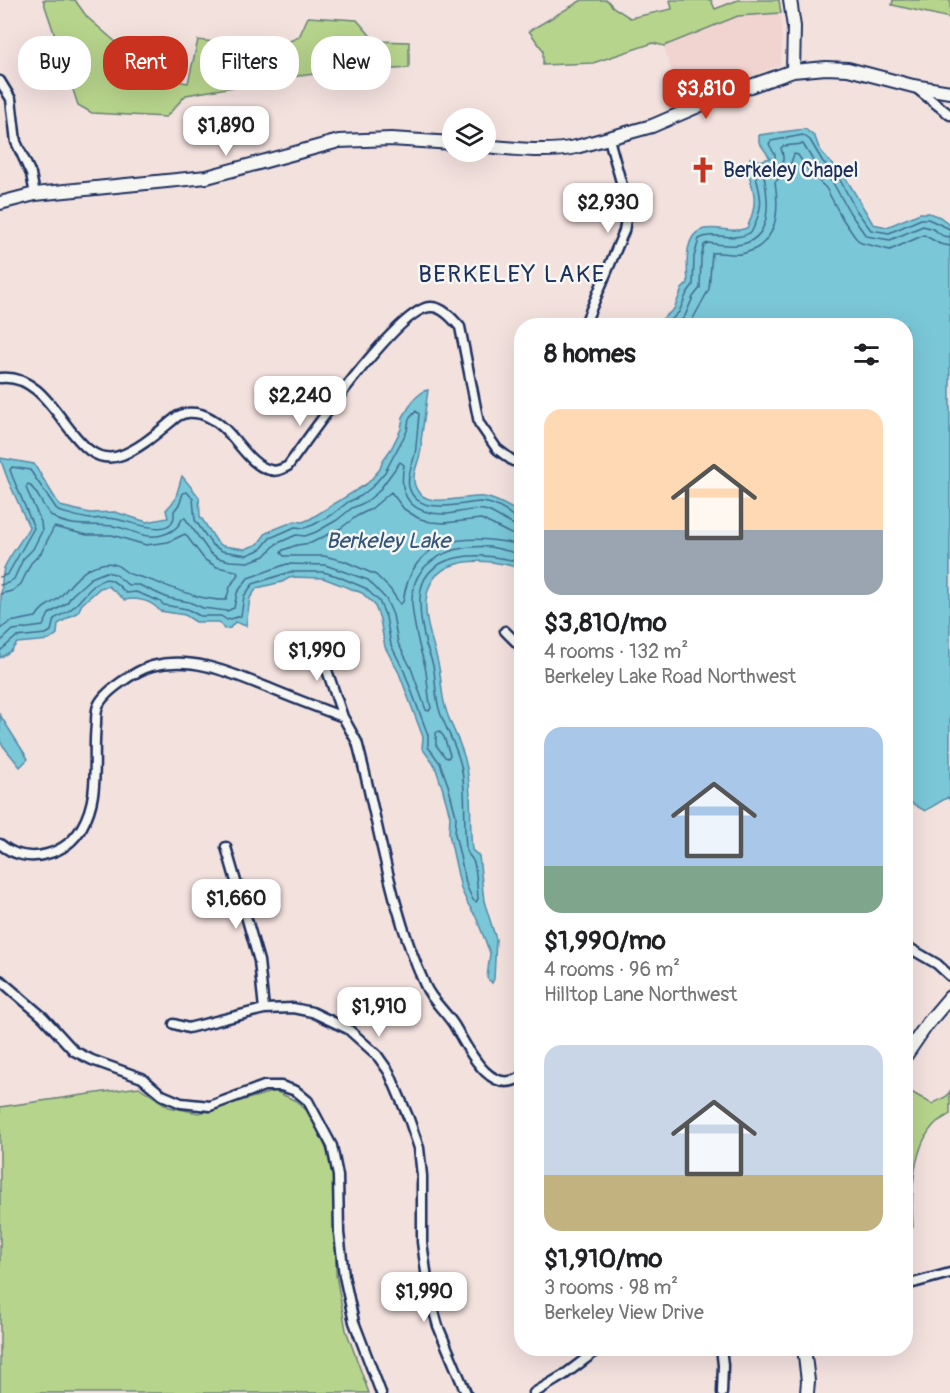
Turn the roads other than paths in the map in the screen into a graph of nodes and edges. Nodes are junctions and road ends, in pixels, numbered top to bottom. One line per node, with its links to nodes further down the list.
1 (790, 0): 2 (street)
2 (793, 71): 4 (street); 7 (street)
3 (0, 81): 10 (street)
4 (913, 86): 5 (street); 6 (street)
5 (950, 92)
6 (950, 116)
7 (609, 139): 9 (street); 12 (street)
8 (442, 142): 10 (street)
9 (496, 147)
10 (36, 195): 11 (street)
11 (0, 203)
12 (587, 318)
13 (0, 378): 14 (street)
14 (514, 461)
15 (505, 631): 17 (street)
16 (316, 638): 18 (street)
17 (514, 640)
18 (343, 717): 19 (street); 28 (street)
19 (0, 844)
20 (226, 847): 25 (street)
21 (913, 950): 22 (street)
22 (950, 976)
23 (0, 980): 34 (street)
24 (950, 997): 27 (street)
25 (264, 1009): 26 (street); 35 (street)
26 (174, 1024)
27 (913, 1045)
28 (514, 1081)
29 (950, 1273): 30 (street)
30 (913, 1283)
31 (589, 1356): 36 (street)
32 (722, 1356): 37 (street)
33 (805, 1356): 38 (street)
34 (381, 1393)
35 (466, 1393)
36 (534, 1393)
37 (722, 1393)
38 (810, 1393)

